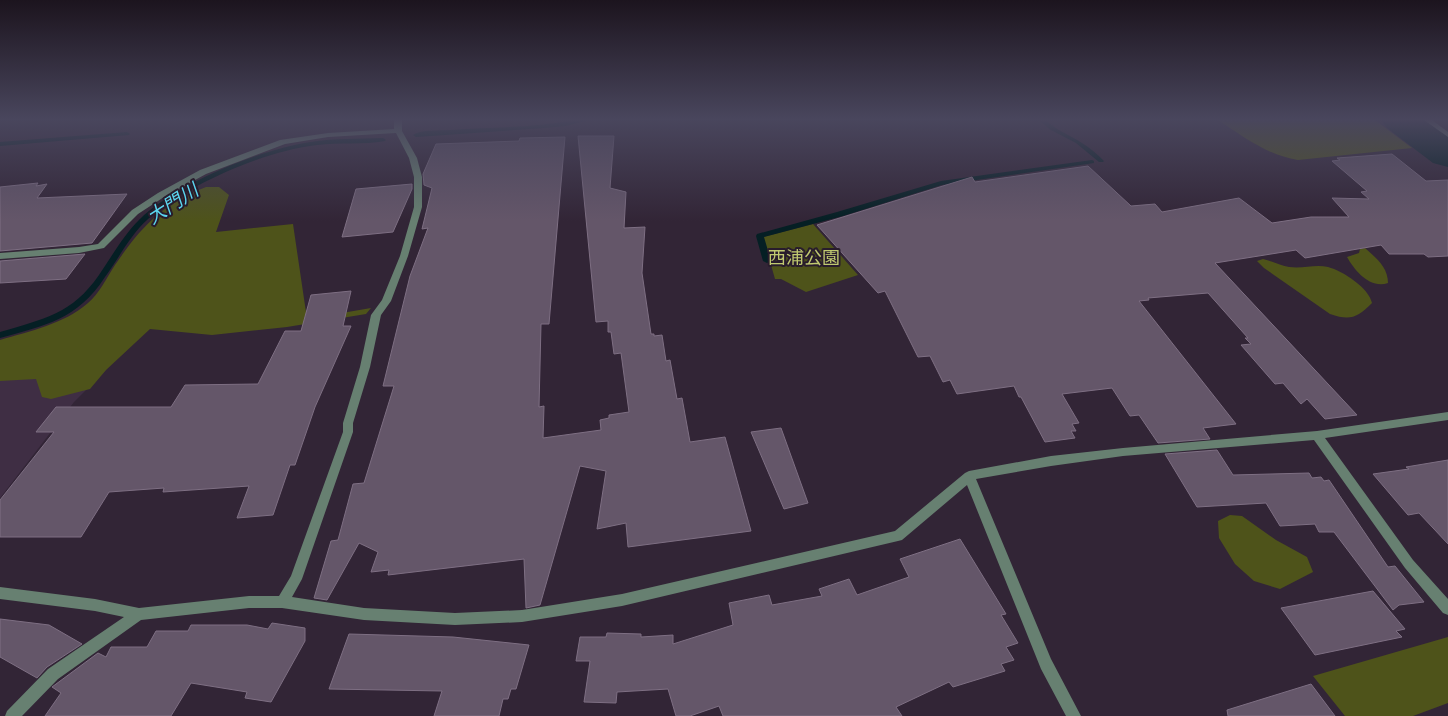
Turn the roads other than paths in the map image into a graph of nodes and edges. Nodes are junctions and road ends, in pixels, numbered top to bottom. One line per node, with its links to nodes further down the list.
1 (253, 153): 3 (street)
2 (410, 153): 8 (street)
3 (0, 256)
4 (1448, 416): 5 (street)
5 (1318, 436): 6 (street); 9 (street)
6 (970, 476): 8 (street); 12 (street)
7 (0, 593): 10 (street)
8 (282, 602): 10 (street)
9 (1448, 609)
10 (139, 614): 11 (street)
11 (12, 716)
12 (1074, 716)

